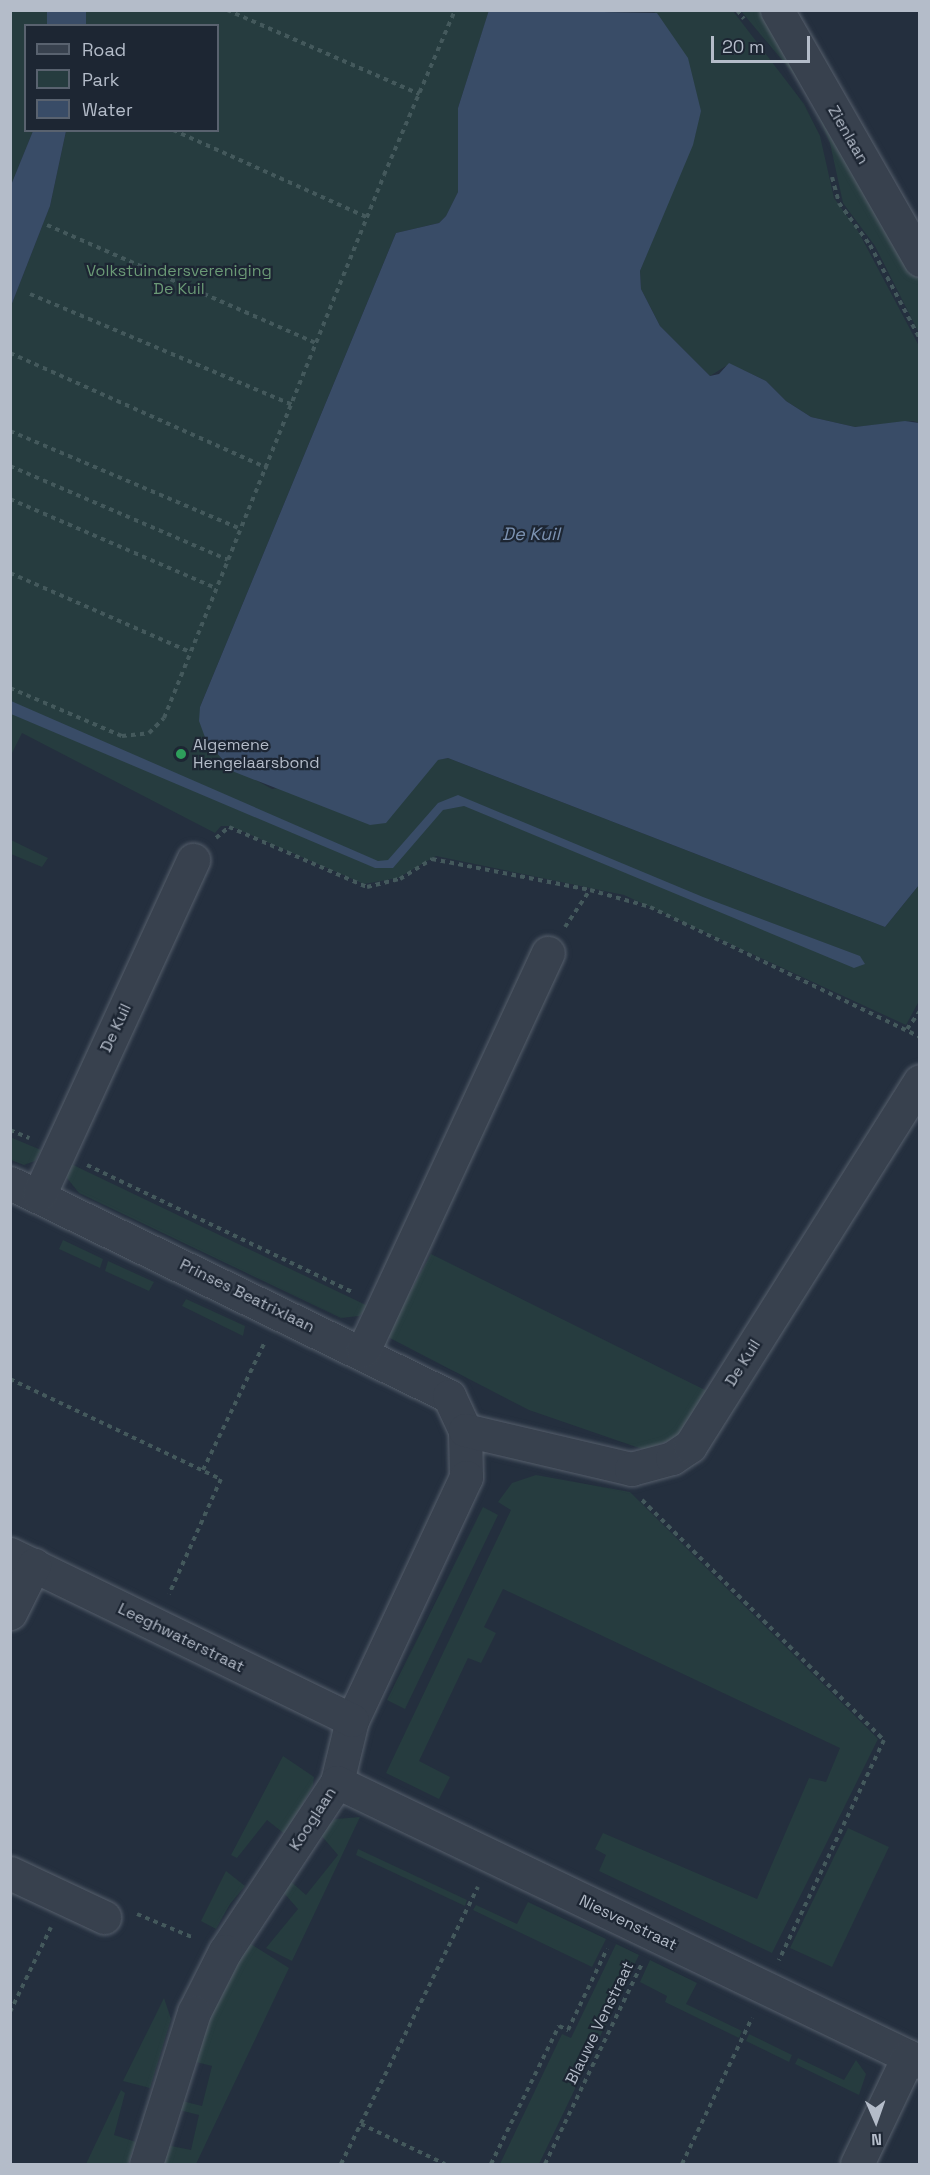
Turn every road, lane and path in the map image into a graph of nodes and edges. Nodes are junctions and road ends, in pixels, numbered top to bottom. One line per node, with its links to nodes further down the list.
1 (227, 10): 4 (path)
2 (455, 10): 4 (path)
3 (777, 10): 8 (street, Zienlaan)
4 (419, 94): 6 (path)
5 (177, 132): 6 (path)
6 (367, 217): 10 (path)
7 (47, 225): 10 (path)
8 (920, 260)
9 (30, 294): 12 (path)
10 (318, 344): 12 (path)
11 (10, 353): 15 (path)
12 (292, 405): 15 (path)
13 (10, 430): 17 (path)
14 (10, 466): 18 (path)
15 (267, 468): 17 (path)
16 (10, 499): 20 (path)
17 (241, 529): 18 (path)
18 (228, 560): 20 (path)
19 (10, 573): 21 (path)
20 (216, 588): 21 (path)
21 (190, 652): 22 (path)
22 (10, 688)
23 (193, 860): 24 (path); 31 (street, De Kuil)
24 (590, 890): 25 (path); 27 (path)
25 (548, 953): 33 (street)
26 (920, 1011): 27 (path)
27 (907, 1029): 28 (path)
28 (920, 1037)
29 (920, 1081): 38 (street, De Kuil)
30 (10, 1130): 31 (path)
31 (59, 1151): 32 (street, De Kuil); 33 (path)
32 (25, 1189): 34 (street, Prinses Beatrixlaan)
33 (384, 1308): 35 (street)
34 (280, 1311): 35 (street, Prinses Beatrixlaan); 39 (path)
35 (363, 1351): 37 (street, Prinses Beatrixlaan)
36 (10, 1379): 39 (path)
37 (465, 1430): 38 (street, De Kuil); 43 (street, Kooglaan)
38 (631, 1469): 51 (path)
39 (203, 1470): 42 (path)
40 (22, 1559): 41 (street); 42 (street, Leeghwaterstraat)
41 (10, 1613)
42 (154, 1626): 43 (street, Leeghwaterstraat)
43 (352, 1720): 44 (street, Kooglaan)
44 (337, 1782): 45 (street, Niesvenstraat); 50 (street, Kooglaan)
45 (493, 1857): 49 (street, Niesvenstraat); 54 (path)
46 (10, 1873): 47 (street)
47 (64, 1900): 48 (street); 52 (path)
48 (104, 1917): 50 (path)
49 (638, 1927): 51 (street, Niesvenstraat); 58 (path, Blauwe Venstraat); 59 (path, Blauwe Venstraat)
50 (225, 1951): 55 (street, Kooglaan)
51 (766, 1989): 53 (street, Niesvenstraat); 60 (path)
52 (10, 2012)
53 (914, 2060): 61 (street)
54 (361, 2124): 56 (path); 57 (path)
55 (146, 2164)
56 (341, 2164)
57 (445, 2164)
58 (491, 2164)
59 (545, 2164)
60 (682, 2164)
61 (857, 2164)

